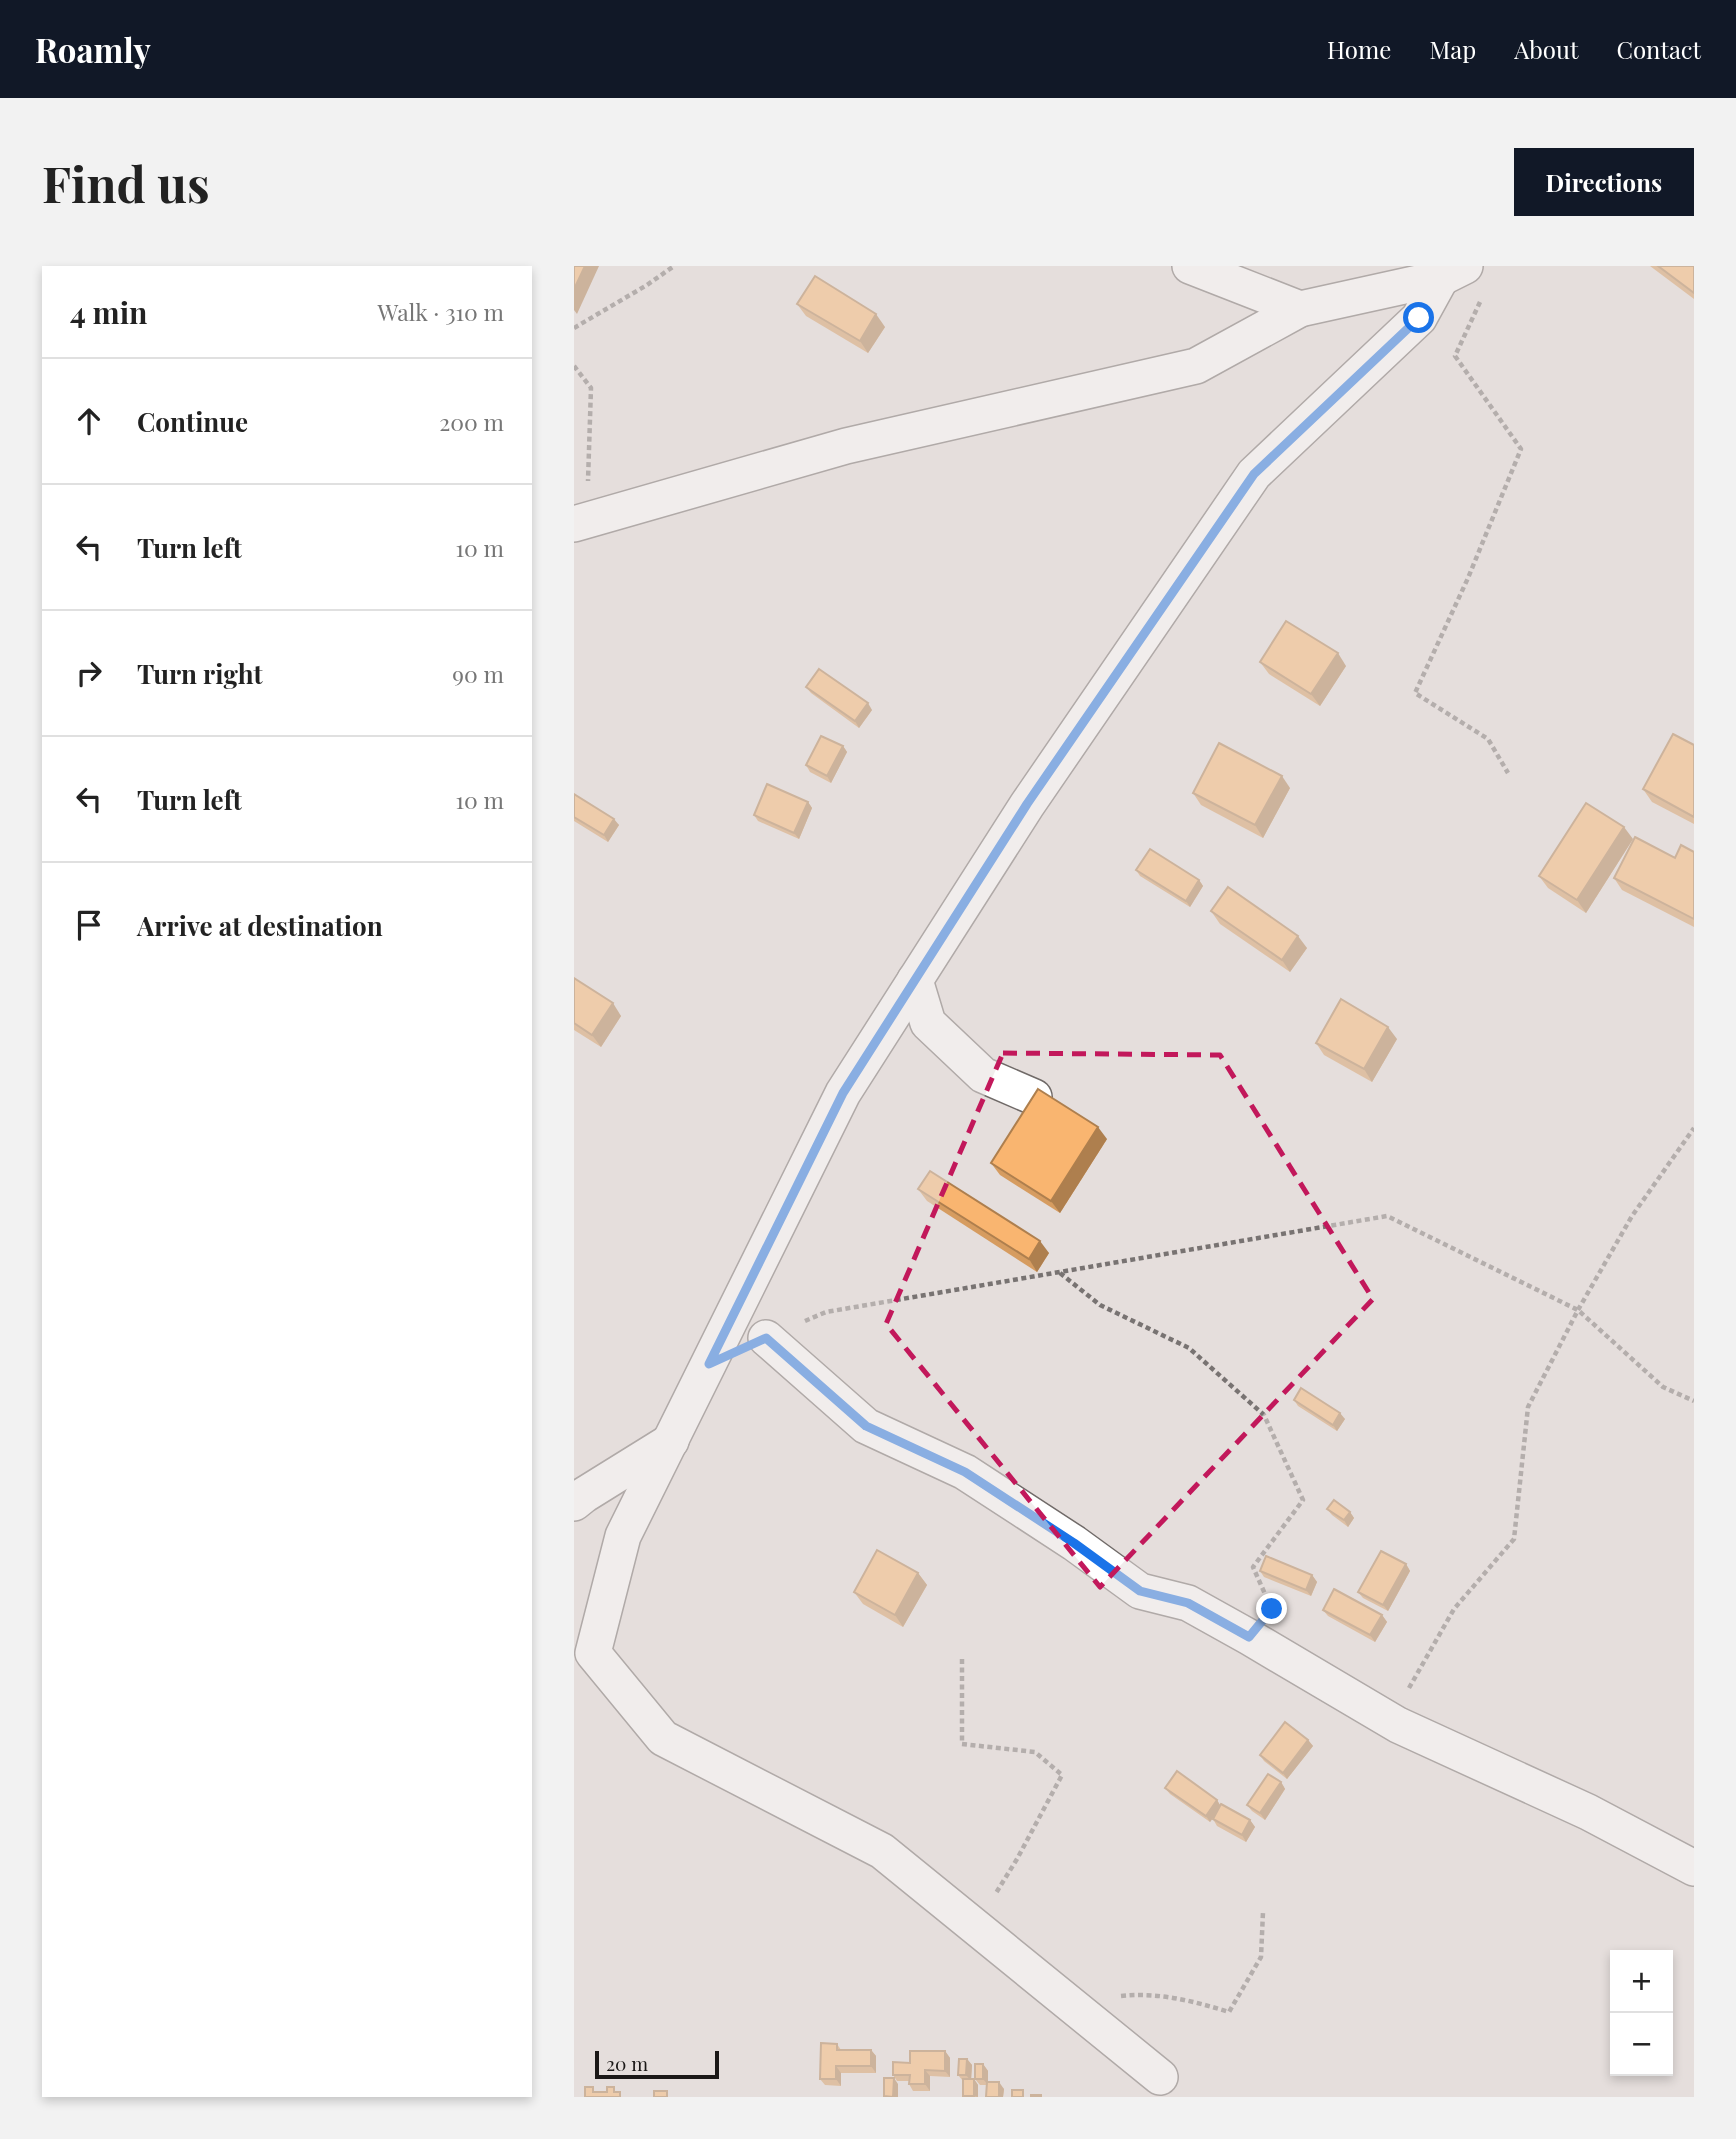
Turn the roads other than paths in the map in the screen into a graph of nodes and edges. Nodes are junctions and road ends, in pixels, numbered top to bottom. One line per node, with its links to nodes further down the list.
1 (1190, 266): 3 (street)
2 (1453, 272): 3 (street); 5 (street)
3 (1300, 309): 4 (street)
4 (580, 522)
5 (915, 980): 6 (street); 8 (street)
6 (1034, 1097)
7 (766, 1338): 10 (street)
8 (671, 1441): 9 (street); 11 (street)
9 (574, 1503)
10 (1694, 1868)
11 (1160, 2077)

